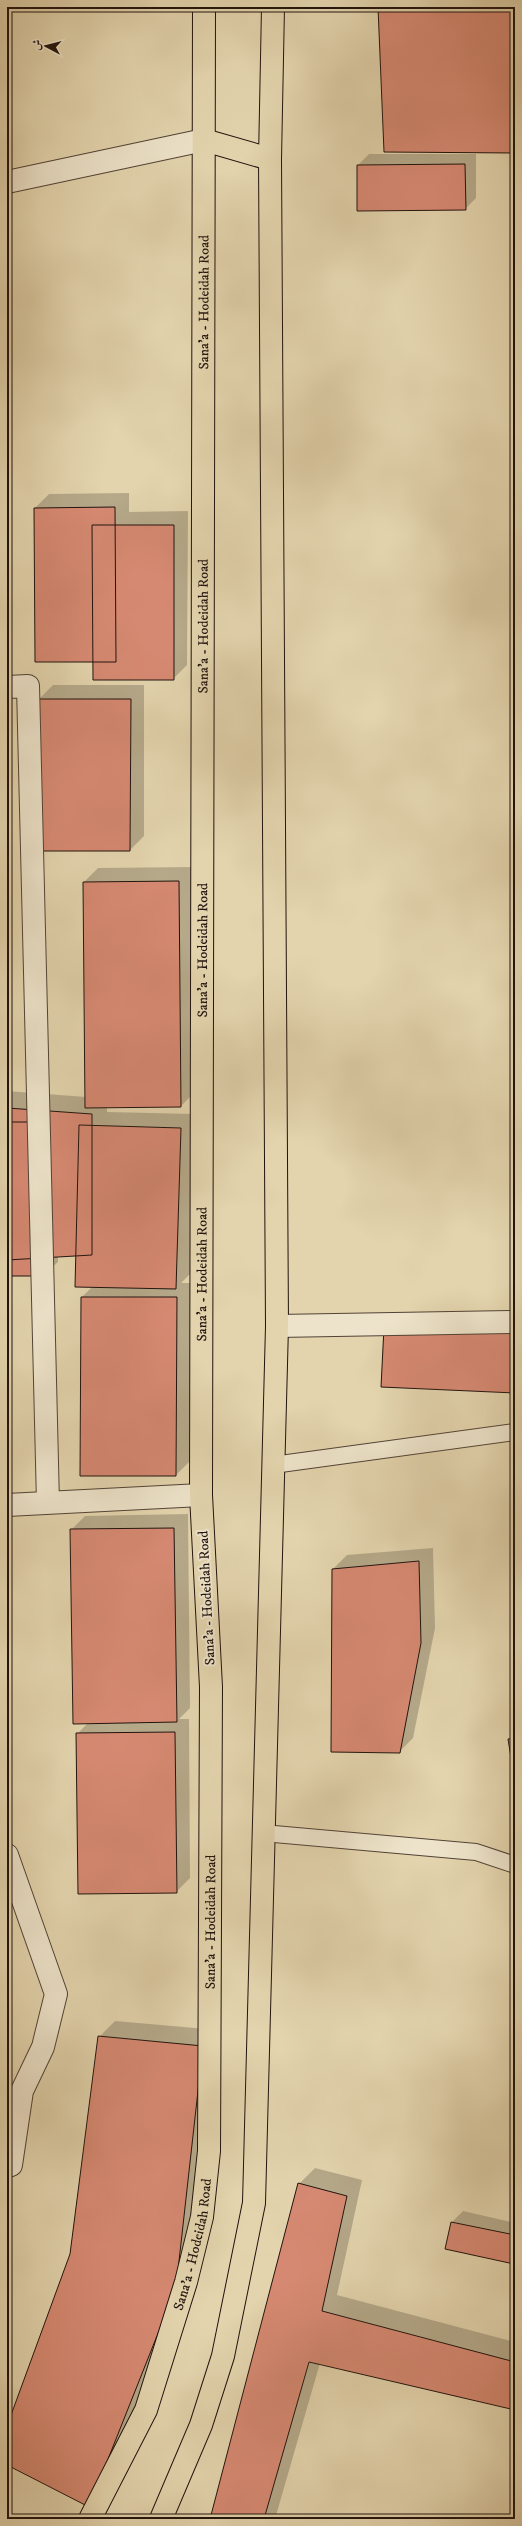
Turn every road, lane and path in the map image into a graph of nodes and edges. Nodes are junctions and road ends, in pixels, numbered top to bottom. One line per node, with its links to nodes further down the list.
1 (204, 7): 3 (main road, Sana'a - Hodeidah Road)
2 (273, 7): 4 (main road)
3 (204, 140): 4 (main road); 5 (street); 11 (main road, Sana'a - Hodeidah Road)
4 (270, 159): 8 (main road)
5 (7, 182)
6 (7, 687): 12 (street)
7 (515, 1322): 8 (street)
8 (277, 1326): 10 (main road)
9 (515, 1432): 10 (lane)
10 (273, 1465): 14 (main road)
11 (201, 1496): 12 (street); 18 (main road, Sana'a - Hodeidah Road)
12 (48, 1503): 13 (street)
13 (7, 1505)
14 (263, 1833): 16 (lane); 19 (main road)
15 (7, 1855): 17 (street)
16 (515, 1865)
17 (7, 2166)
18 (90, 2519)
19 (161, 2519)

